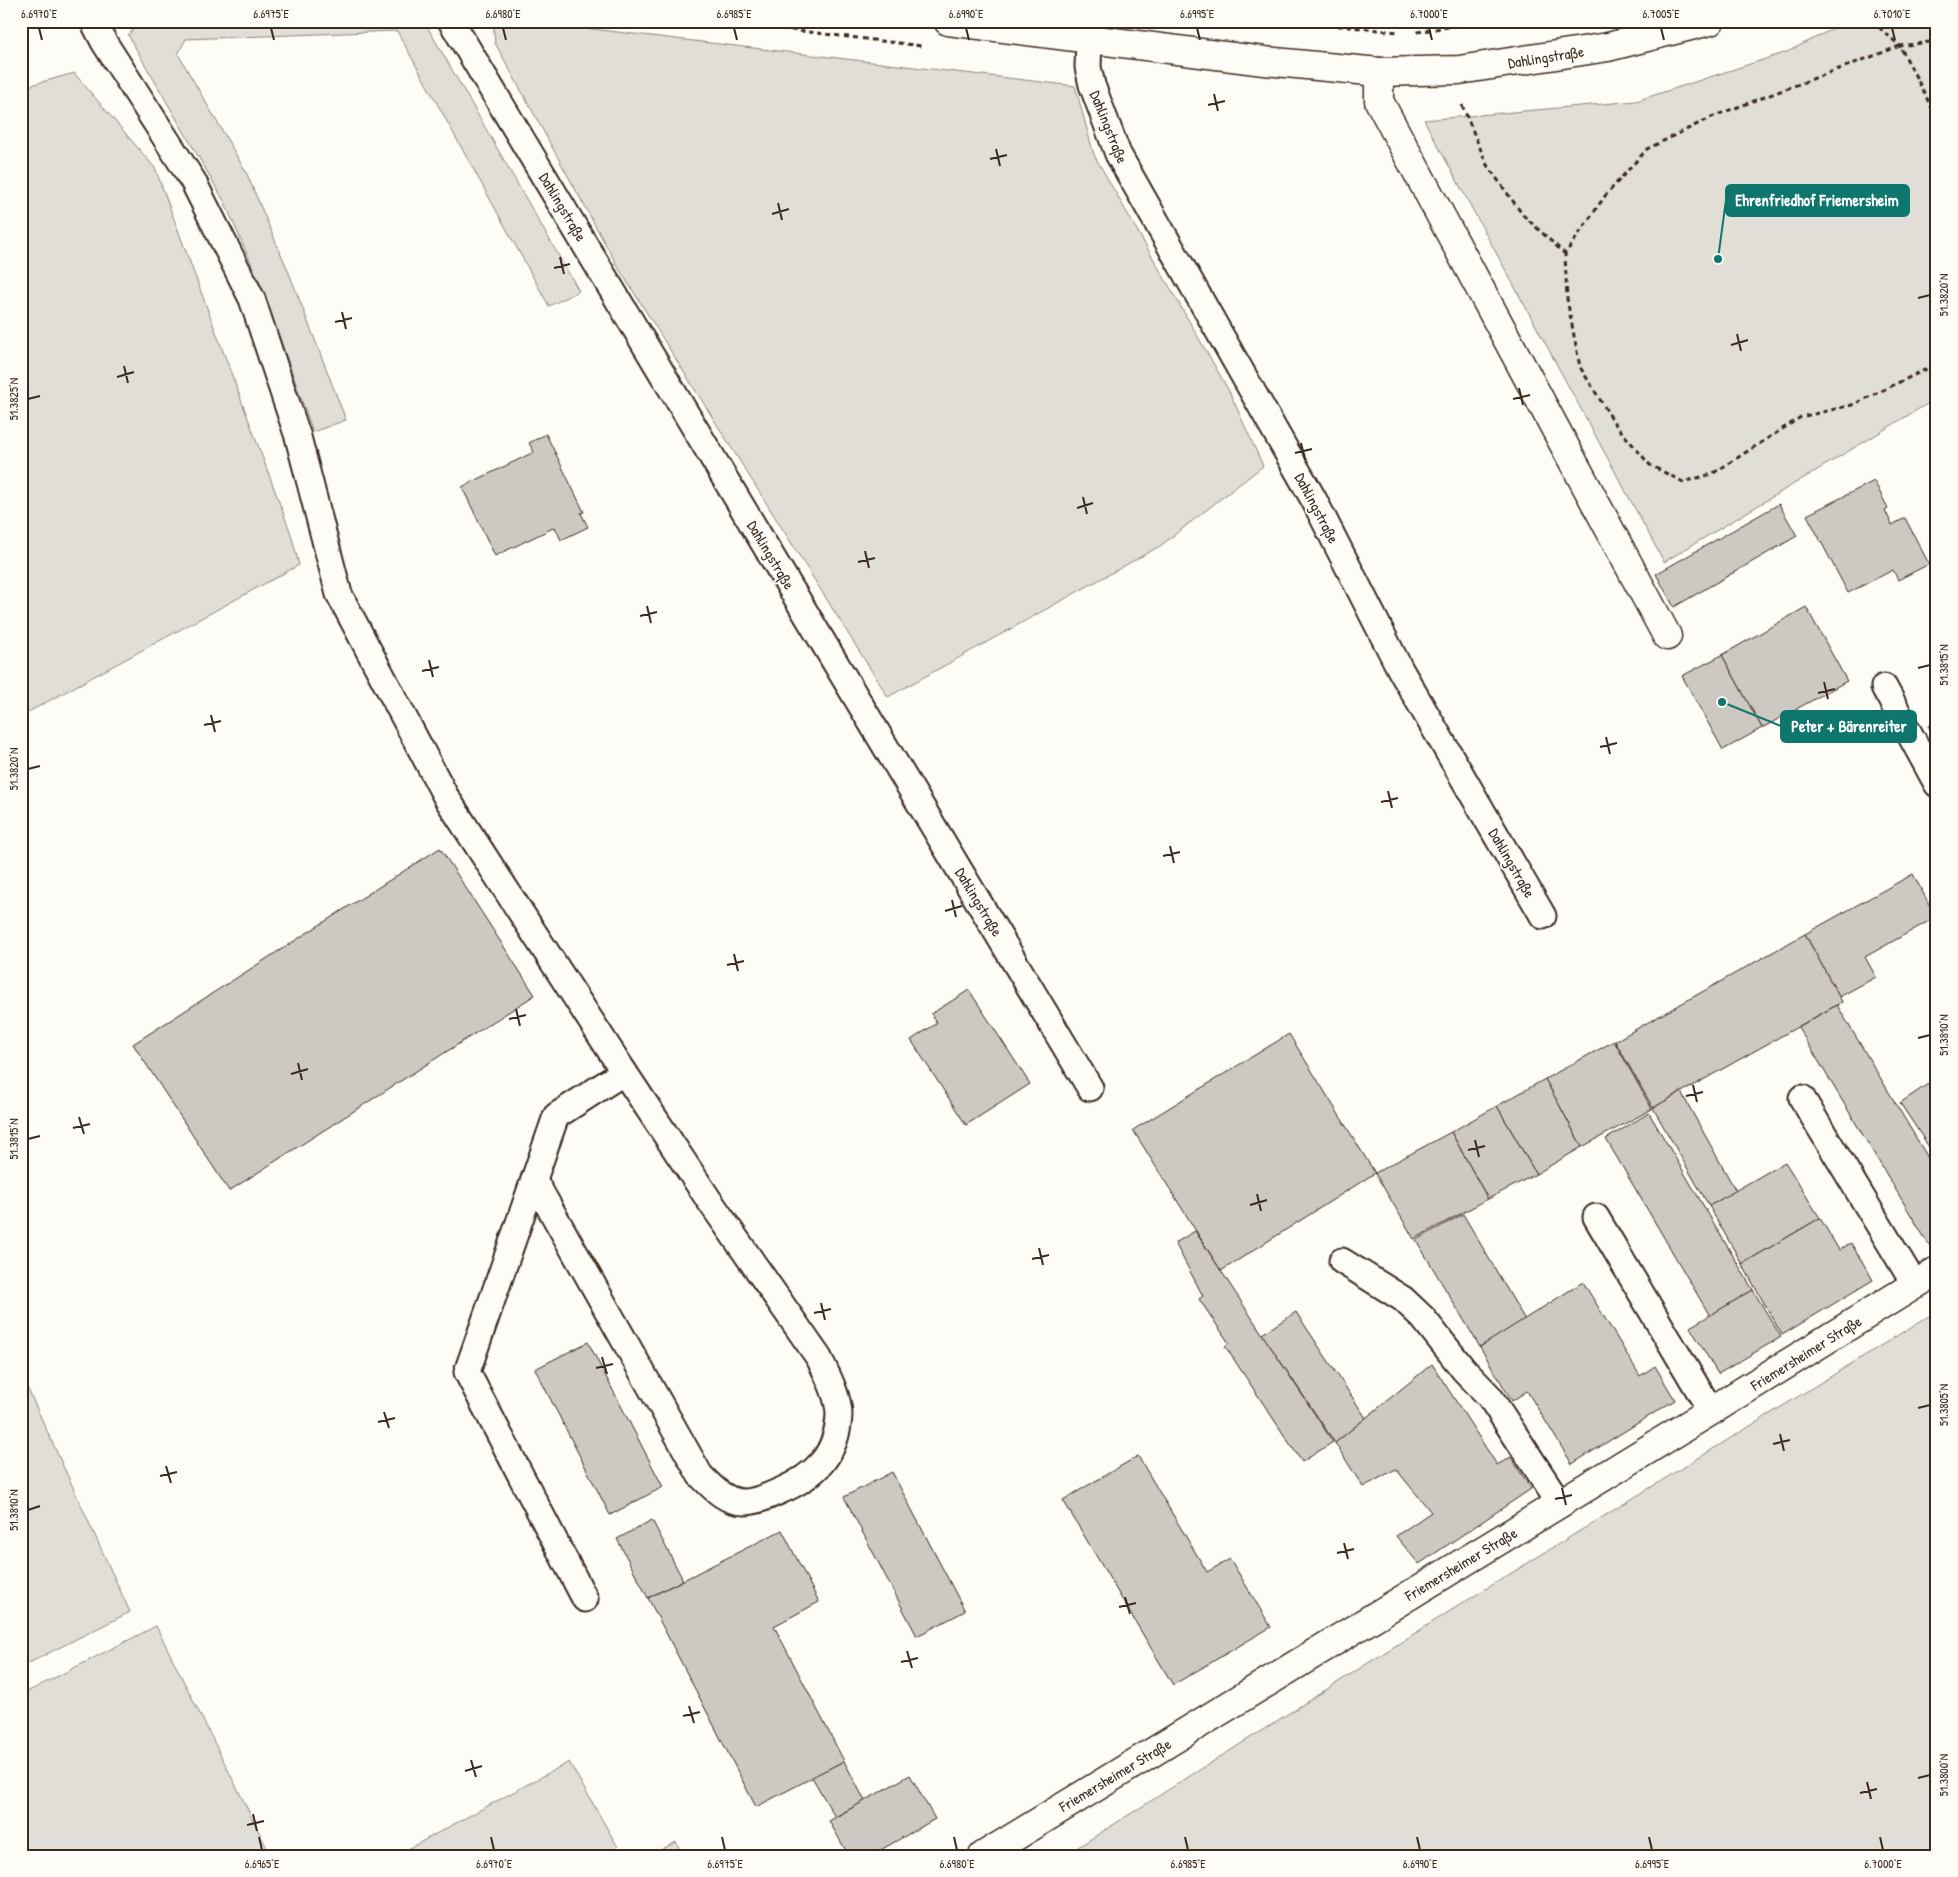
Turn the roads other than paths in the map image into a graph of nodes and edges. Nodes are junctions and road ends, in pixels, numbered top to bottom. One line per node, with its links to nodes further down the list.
1 (93, 21): 11 (lane)
2 (451, 21): 12 (lane, Dahlingstraße)
3 (948, 21): 5 (street, Dahlingstraße)
4 (1710, 21): 6 (street, Dahlingstraße)
5 (1089, 39): 6 (street, Dahlingstraße); 10 (lane, Dahlingstraße)
6 (1379, 72): 7 (street)
7 (1667, 636)
8 (1884, 687): 9 (lane)
9 (1937, 784)
10 (1543, 916)
11 (624, 1072): 14 (lane); 14 (lane)
12 (1090, 1088)
13 (1802, 1098): 17 (lane)
14 (534, 1180): 20 (lane)
15 (1596, 1217): 18 (lane)
16 (1342, 1261): 19 (lane)
17 (1926, 1278): 18 (street, Friemersheimer Straße)
18 (1712, 1411): 19 (street, Friemersheimer Straße)
19 (1560, 1504): 21 (street, Friemersheimer Straße)
20 (585, 1599)
21 (983, 1856)

